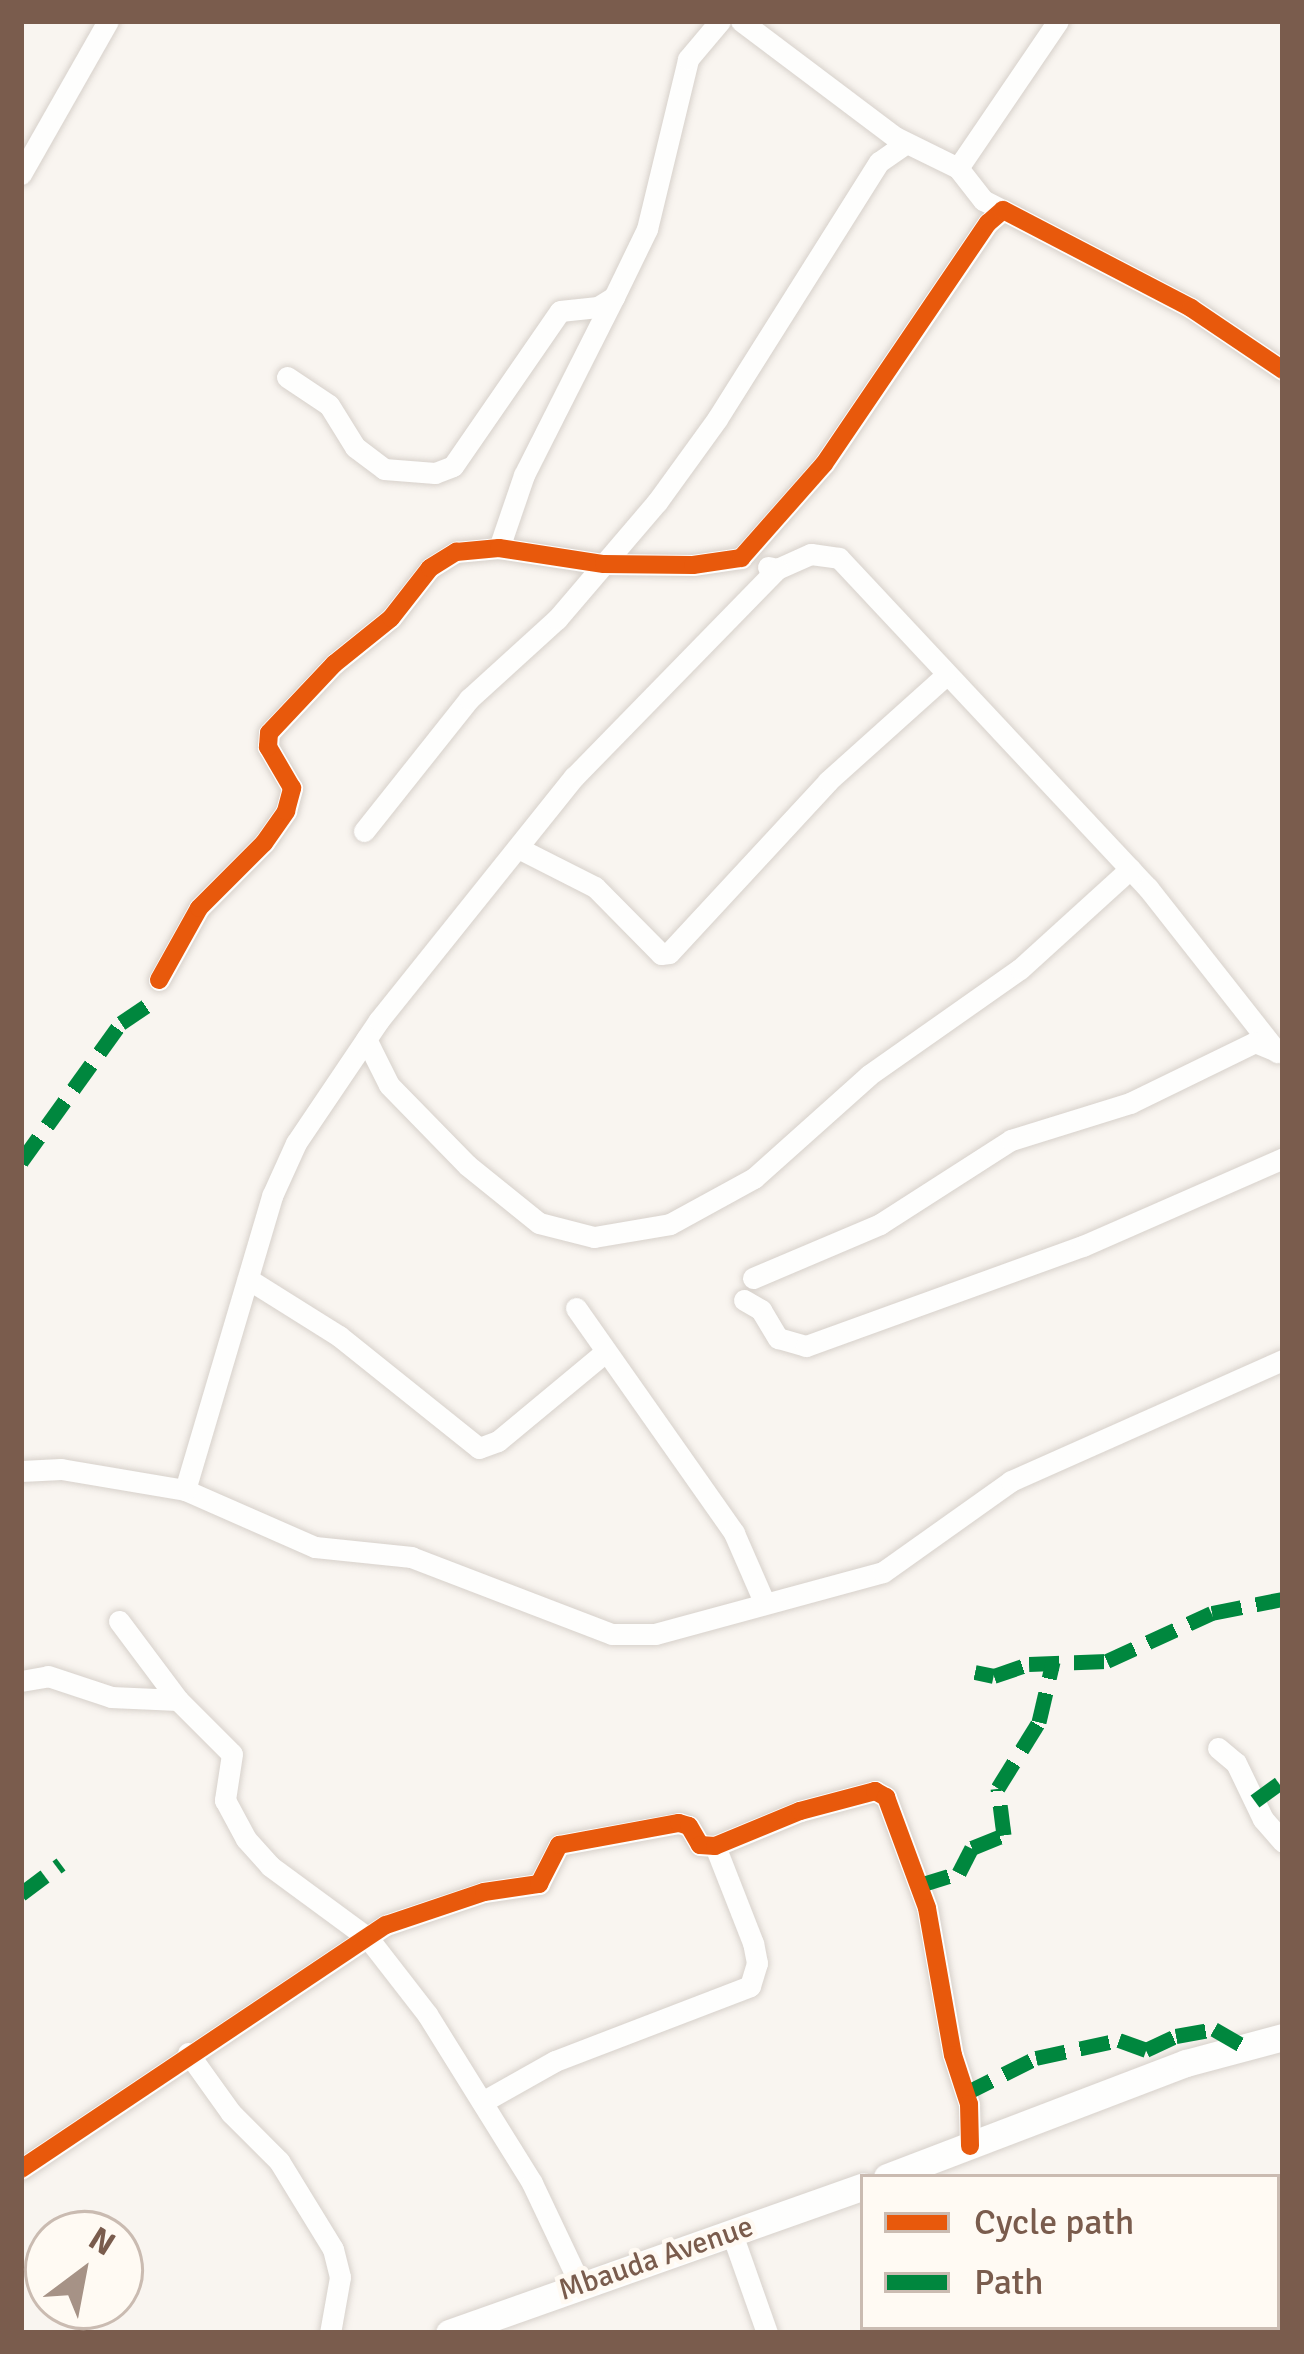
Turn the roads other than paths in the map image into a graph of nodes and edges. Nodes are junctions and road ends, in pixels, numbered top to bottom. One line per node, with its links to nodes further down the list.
1 (109, 21): 7 (street)
2 (720, 21): 9 (street)
3 (741, 21): 5 (street)
4 (1058, 21): 6 (street)
5 (906, 143): 6 (street); 14 (street)
6 (958, 168): 8 (street)
7 (21, 174)
8 (1003, 210): 10 (street); 13 (street)
9 (614, 297): 11 (street); 12 (street)
10 (1283, 370)
11 (287, 376)
12 (500, 548): 14 (street); 20 (street)
13 (741, 559): 14 (street); 15 (street)
14 (604, 565): 17 (street)
15 (777, 569): 16 (street); 18 (street)
16 (946, 675): 18 (street); 19 (street)
17 (364, 831)
18 (518, 848): 21 (street)
19 (1130, 869): 21 (street); 22 (street)
20 (159, 980)
21 (366, 1039): 24 (street)
22 (1280, 1055): 23 (street)
23 (1283, 1158)
24 (248, 1279): 26 (street); 29 (street)
25 (576, 1308): 26 (street)
26 (604, 1353): 30 (street)
27 (1283, 1360): 30 (street)
28 (21, 1471): 29 (street)
29 (185, 1490): 30 (street)
30 (765, 1604)
31 (119, 1621): 33 (street)
32 (21, 1682): 33 (street)
33 (178, 1700): 37 (street)
34 (1218, 1748): 35 (street)
35 (1283, 1842)
36 (715, 1846): 37 (street); 40 (street); 41 (street)
37 (368, 1938): 39 (street); 40 (street)
38 (1283, 2037): 41 (street)
39 (188, 2053): 42 (street); 47 (street)
40 (484, 2101): 46 (street)
41 (970, 2146): 43 (street)
42 (21, 2169)
43 (894, 2174)
44 (860, 2187): 45 (street, Mbauda Avenue)
45 (732, 2234): 46 (street, Mbauda Avenue); 49 (street)
46 (580, 2284): 48 (street, Mbauda Avenue)
47 (330, 2333)
48 (449, 2333)
49 (767, 2333)

